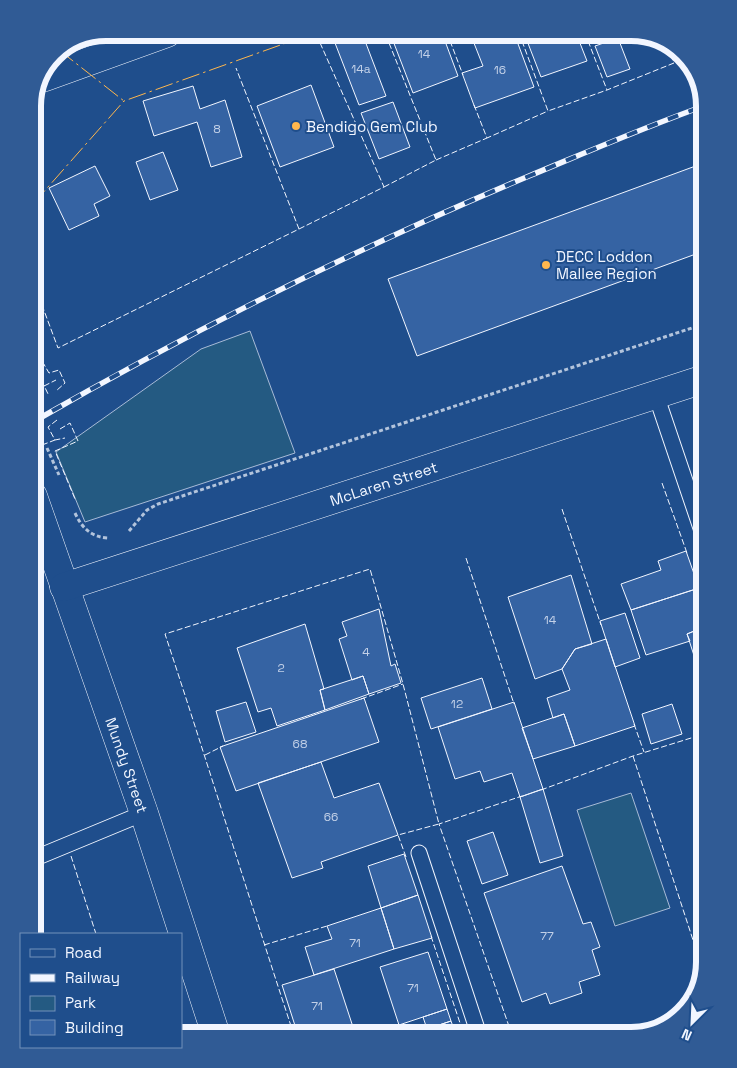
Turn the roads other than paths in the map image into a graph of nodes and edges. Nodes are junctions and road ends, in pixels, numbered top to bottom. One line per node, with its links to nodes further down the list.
1 (143, 41): 2 (street)
2 (49, 75)
3 (696, 382): 4 (street, McLaren Street)
4 (656, 395): 5 (lane); 7 (street, McLaren Street)
5 (696, 514)
6 (41, 519): 7 (street, Mundy Street)
7 (64, 587): 8 (street, Mundy Street)
8 (144, 813): 10 (lane); 11 (street, Mundy Street)
9 (420, 853): 12 (lane)
10 (41, 855)
11 (213, 1027)
12 (476, 1027)

